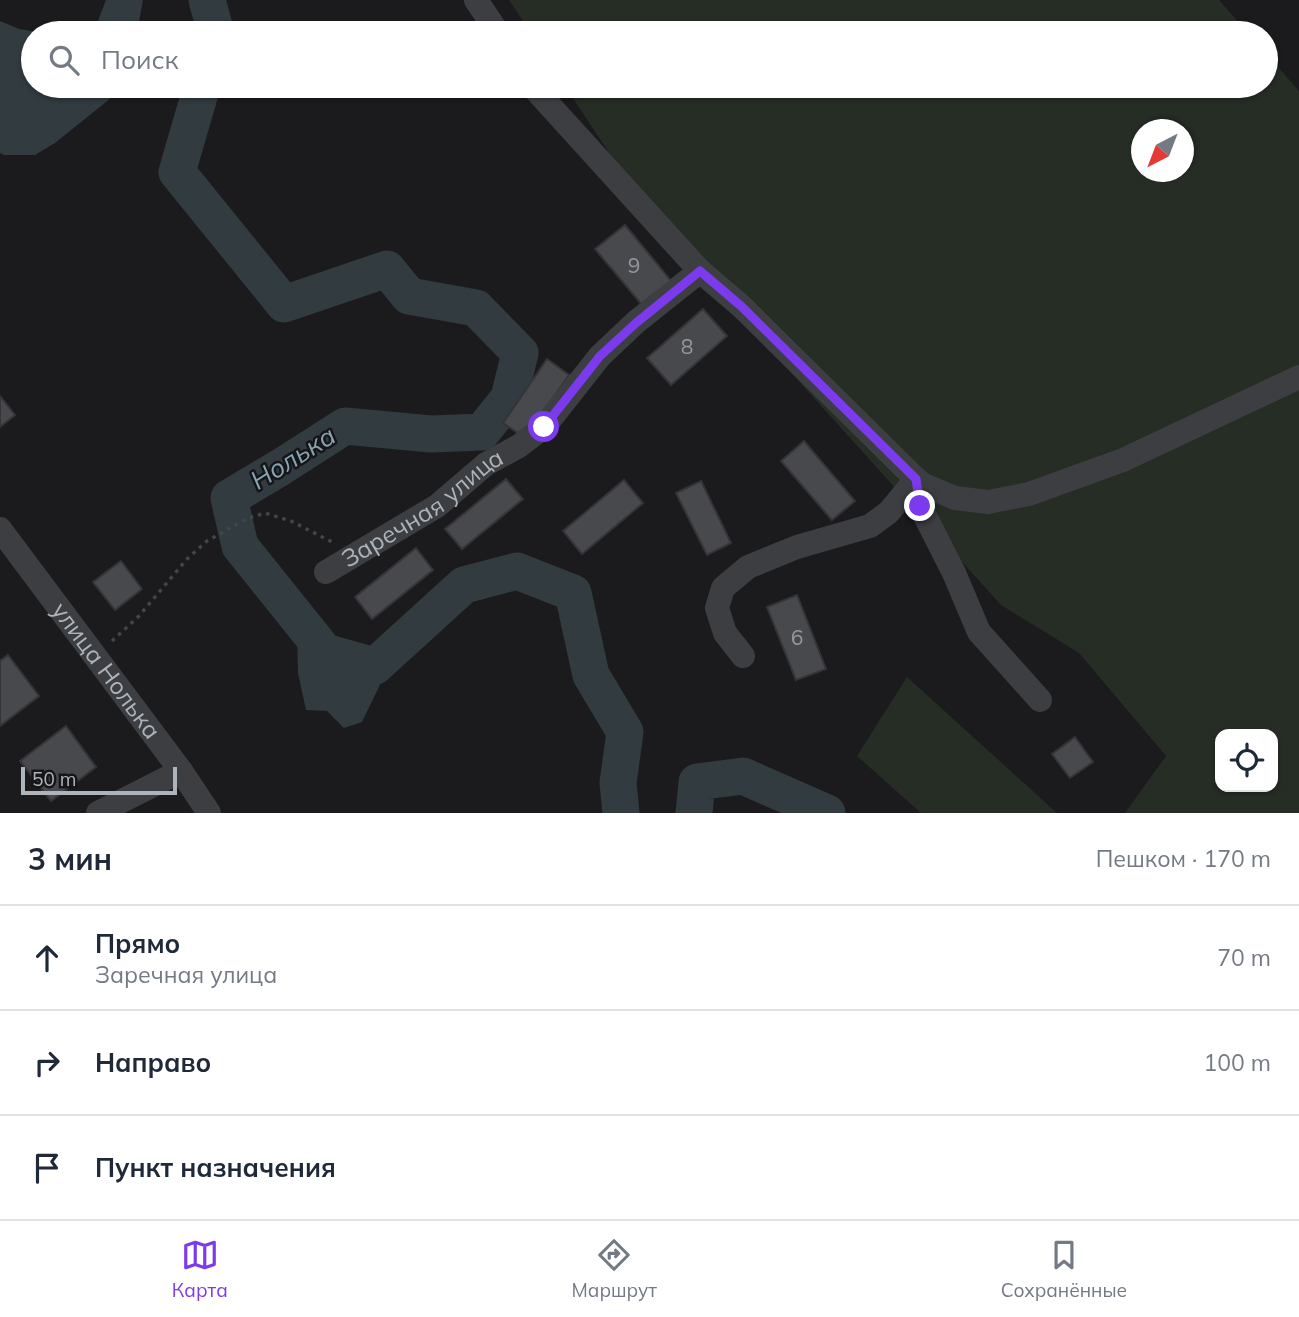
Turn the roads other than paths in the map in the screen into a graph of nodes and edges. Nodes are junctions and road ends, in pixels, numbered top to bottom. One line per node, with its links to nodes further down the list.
1 (476, 0): 2 (street)
2 (490, 21)
3 (543, 98): 4 (street)
4 (700, 271): 6 (street); 8 (street, Заречная улица)
5 (1299, 377): 6 (street)
6 (916, 479): 9 (street); 10 (street)
7 (0, 529): 11 (street, улица Нолька)
8 (326, 572)
9 (743, 656)
10 (1040, 699)
11 (181, 771): 12 (street); 13 (street, улица Нолька)
12 (98, 813)
13 (209, 813)

